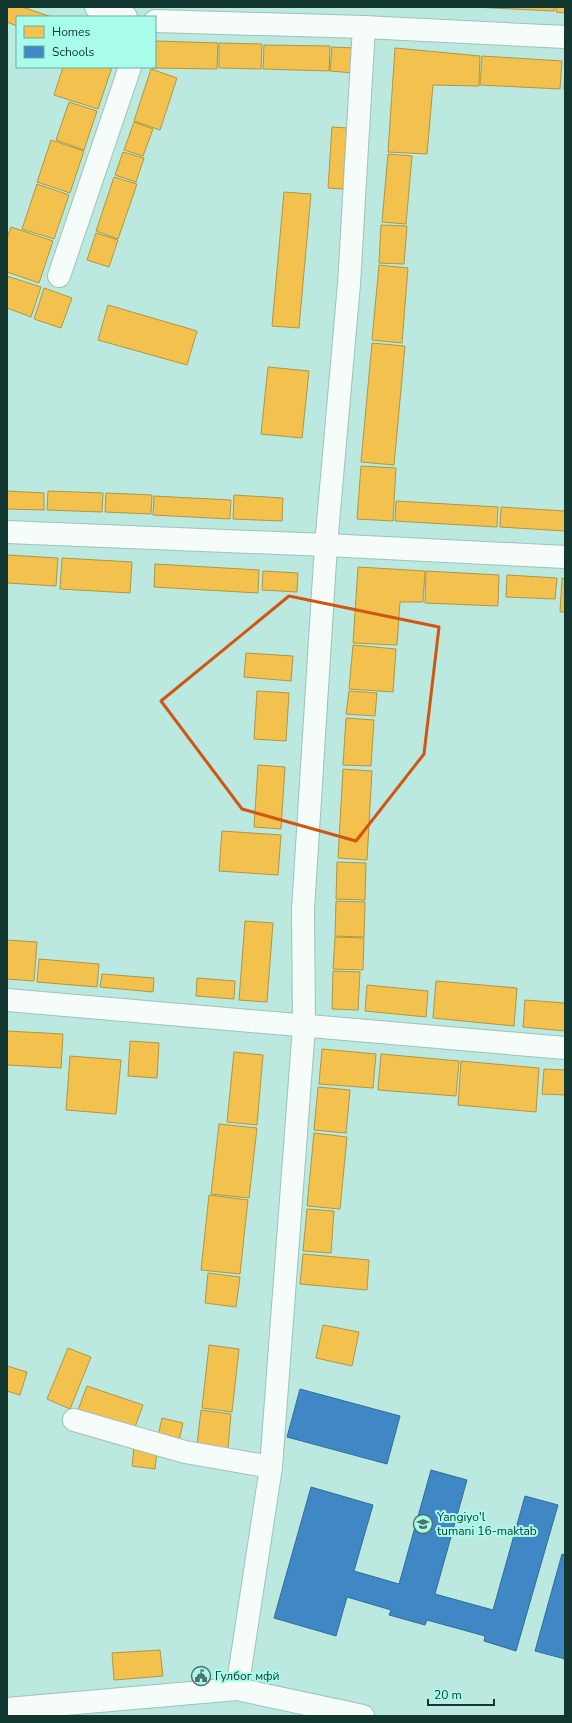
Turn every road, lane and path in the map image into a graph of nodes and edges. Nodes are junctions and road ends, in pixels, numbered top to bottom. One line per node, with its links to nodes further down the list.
1 (96, 7): 2 (street)
2 (123, 16)
3 (156, 21): 4 (street)
4 (364, 27): 5 (street); 9 (street)
5 (565, 37)
6 (130, 68): 7 (street)
7 (59, 276)
8 (7, 532): 9 (street)
9 (326, 545): 10 (street); 12 (street)
10 (565, 557)
11 (7, 1000): 12 (street)
12 (304, 1026): 13 (street); 15 (street)
13 (565, 1048)
14 (74, 1420): 15 (street)
15 (271, 1467): 16 (street)
16 (237, 1690): 17 (street); 18 (street)
17 (7, 1709)
18 (363, 1716)

